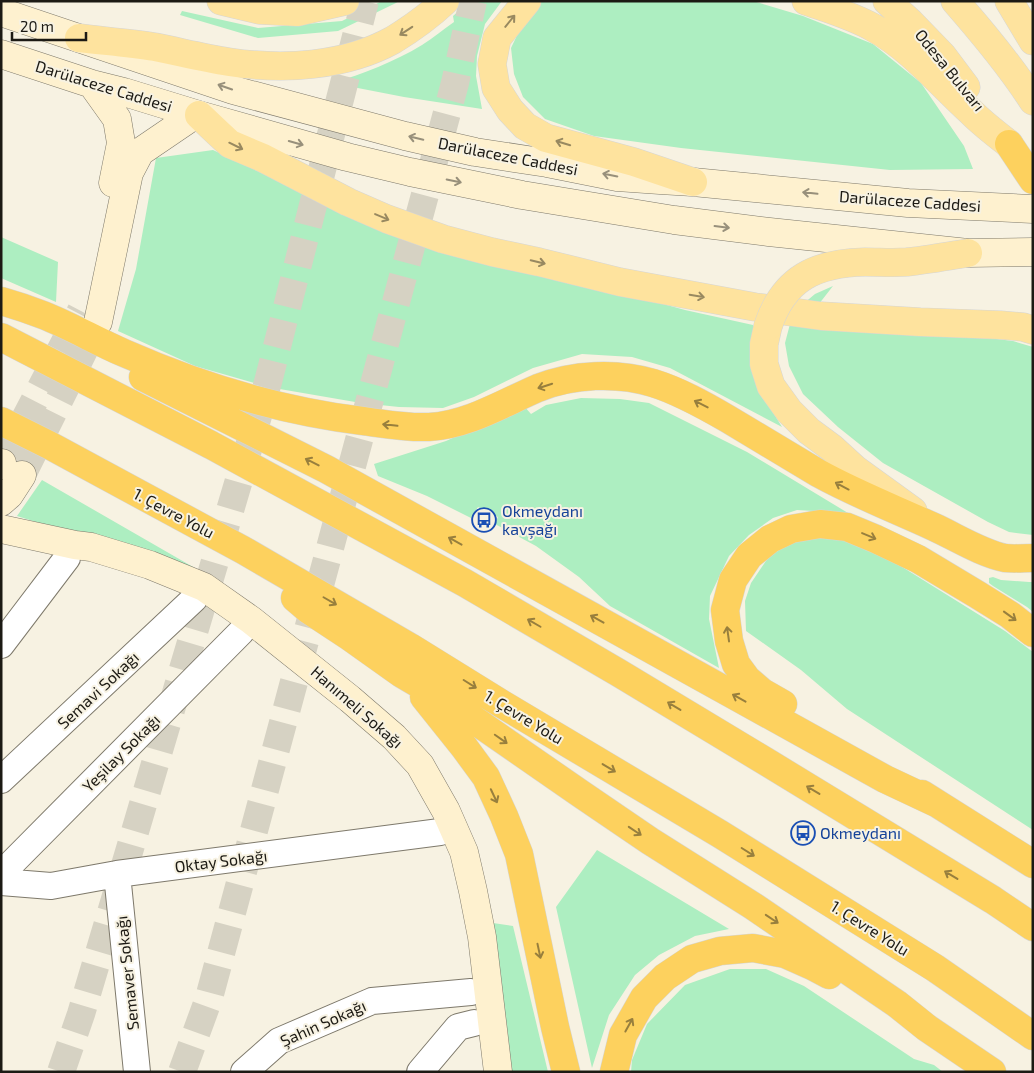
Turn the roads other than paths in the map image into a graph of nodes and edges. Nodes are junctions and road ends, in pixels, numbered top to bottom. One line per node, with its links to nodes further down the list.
1 (221, 1): 2 (main road)
2 (345, 1)
3 (445, 1): 10 (main road, one-way to 10)
4 (527, 1): 18 (main road, one-way to 4)
5 (806, 1): 16 (main road)
6 (886, 1): 16 (main road, Odesa Bulvarı)
7 (955, 1): 14 (main road)
8 (1009, 1): 11 (main road)
9 (1, 12): 10 (main road, Darülaceze Caddesi)
10 (79, 38): 18 (main road, Darülaceze Caddesi, one-way to 10)
11 (1033, 41)
12 (1, 54): 13 (main road, Darülaceze Caddesi)
13 (92, 84): 15 (main road, Darülaceze Caddesi); 15 (main road)
14 (1033, 101)
15 (199, 115): 20 (main road, Darülaceze Caddesi, one-way to 20); 23 (main road, one-way to 23)
16 (1009, 144): 17 (highway)
17 (1033, 180)
18 (693, 182): 19 (main road, Darülaceze Caddesi, one-way to 18)
19 (1033, 210)
20 (968, 252): 21 (main road, Darülaceze Caddesi); 28 (main road, bridge)
21 (1033, 252)
22 (1, 301): 28 (highway, one-way to 22); 40 (highway, one-way to 22)
23 (1033, 330)
24 (1, 337): 46 (highway, one-way to 24)
25 (1, 421): 31 (highway, 1. Çevre Yolu)
26 (8, 468): 27 (main road)
27 (1, 502)
28 (934, 527): 33 (highway)
29 (1, 529): 32 (main road, Hanımeli Sokağı)
30 (1, 543): 32 (main road, Hanımeli Sokağı)
31 (242, 550): 38 (highway); 50 (highway, 1. Çevre Yolu, one-way to 50)
32 (71, 552): 34 (main road, Hanımeli Sokağı); 37 (street)
33 (1033, 558)
34 (199, 593): 35 (main road, Hanımeli Sokağı); 39 (street, Semavi Sokağı)
35 (246, 626): 41 (main road, Hanımeli Sokağı); 43 (street, Yeşilay Sokağı)
36 (1033, 634): 40 (highway, one-way to 36)
37 (1, 645)
38 (402, 674): 49 (highway, one-way to 49); 56 (highway, one-way to 56)
39 (1, 780)
40 (936, 804): 42 (highway)
41 (447, 830): 44 (street, Oktay Sokağı); 47 (main road, Hanımeli Sokağı); 48 (main road, Hanımeli Sokağı)
42 (1030, 862)
43 (1, 874)
44 (117, 874): 45 (street, Oktay Sokağı); 51 (street, Semaver Sokağı)
45 (1, 882)
46 (1033, 927)
47 (471, 992): 48 (main road, Hanımeli Sokağı); 52 (street, Şahin Sokağı)
48 (483, 1021): 53 (street); 54 (main road, Hanımeli Sokağı); 55 (main road, Hanımeli Sokağı)
49 (927, 1028): 57 (highway, one-way to 49); 58 (highway)
50 (1033, 1036)
51 (137, 1072)
52 (244, 1072)
53 (420, 1072)
54 (481, 1072)
55 (498, 1072)
56 (566, 1072)
57 (614, 1072)
58 (992, 1072)

